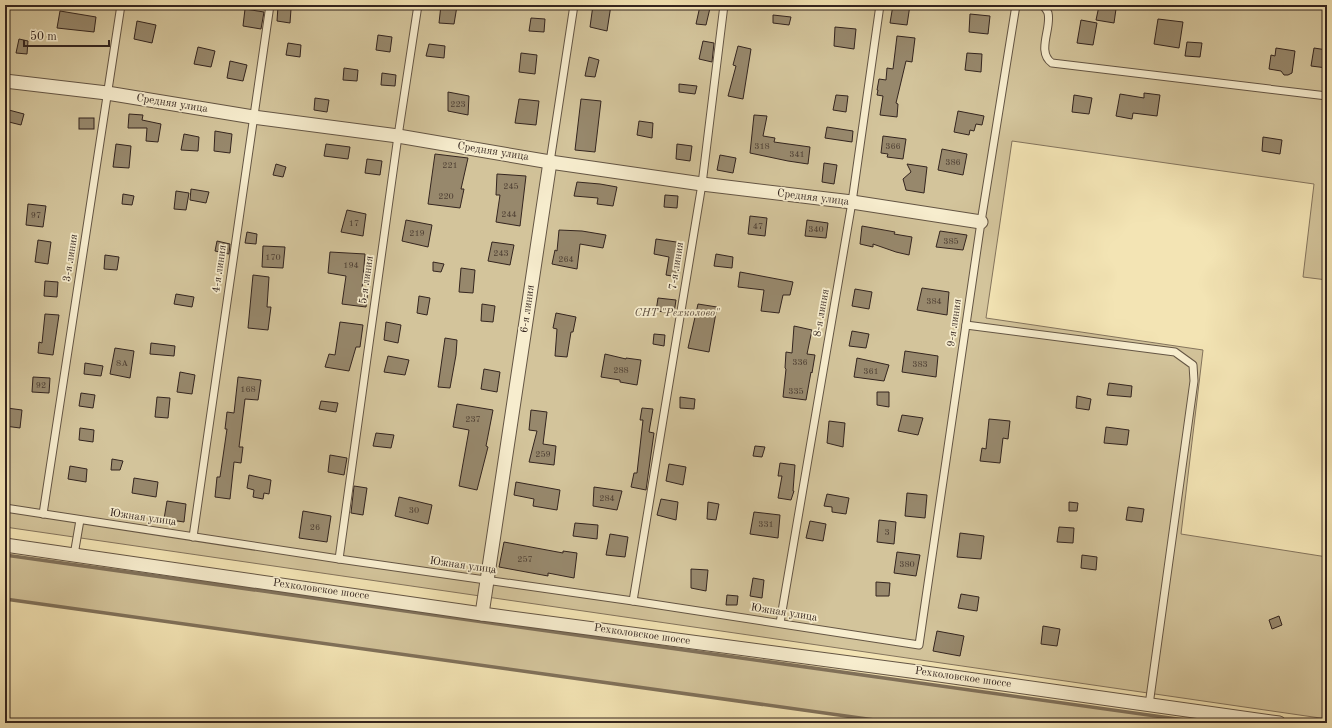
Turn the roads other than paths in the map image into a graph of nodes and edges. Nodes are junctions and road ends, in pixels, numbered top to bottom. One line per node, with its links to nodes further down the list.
1 (120, 5): 10 (lane, 3-я линия)
2 (270, 5): 12 (lane, 4-я линия)
3 (418, 5): 13 (lane, 5-я линия)
4 (574, 5): 14 (lane, 6-я линия)
5 (724, 5): 15 (lane, 7-я линия)
6 (880, 5): 16 (lane, 8-я линия)
7 (1016, 5): 17 (lane, 9-я линия)
8 (1043, 5): 11 (lane)
9 (5, 81): 10 (street, Средняя улица)
10 (107, 93): 12 (street, Средняя улица); 20 (lane, 3-я линия)
11 (1327, 96)
12 (253, 117): 13 (street, Средняя улица); 22 (lane, 4-я линия)
13 (398, 136): 14 (street, Средняя улица); 25 (lane, 5-я линия)
14 (550, 162): 15 (street, Средняя улица); 26 (street, 6-я линия)
15 (702, 184): 16 (street, Средняя улица); 27 (lane, 7-я линия)
16 (852, 202): 17 (street, Средняя улица); 29 (lane, 8-я линия)
17 (981, 222): 18 (lane, 9-я линия)
18 (966, 325): 30 (lane, 9-я линия); 31 (lane)
19 (5, 508): 20 (lane, Южная улица)
20 (43, 514): 21 (lane, Южная улица)
21 (80, 520): 22 (lane, Южная улица); 24 (lane)
22 (193, 537): 25 (lane, Южная улица)
23 (5, 545): 24 (street, Рехколовское шоссе)
24 (74, 555): 28 (street, Рехколовское шоссе)
25 (339, 559): 26 (lane, Южная улица)
26 (488, 581): 27 (lane, Южная улица); 28 (street, 6-я линия)
27 (633, 601): 29 (lane, Южная улица)
28 (482, 614): 31 (street, Рехколовское шоссе)
29 (780, 623): 30 (lane, Южная улица)
30 (919, 645)
31 (1149, 705): 32 (street, Рехколовское шоссе)
32 (1279, 723)

